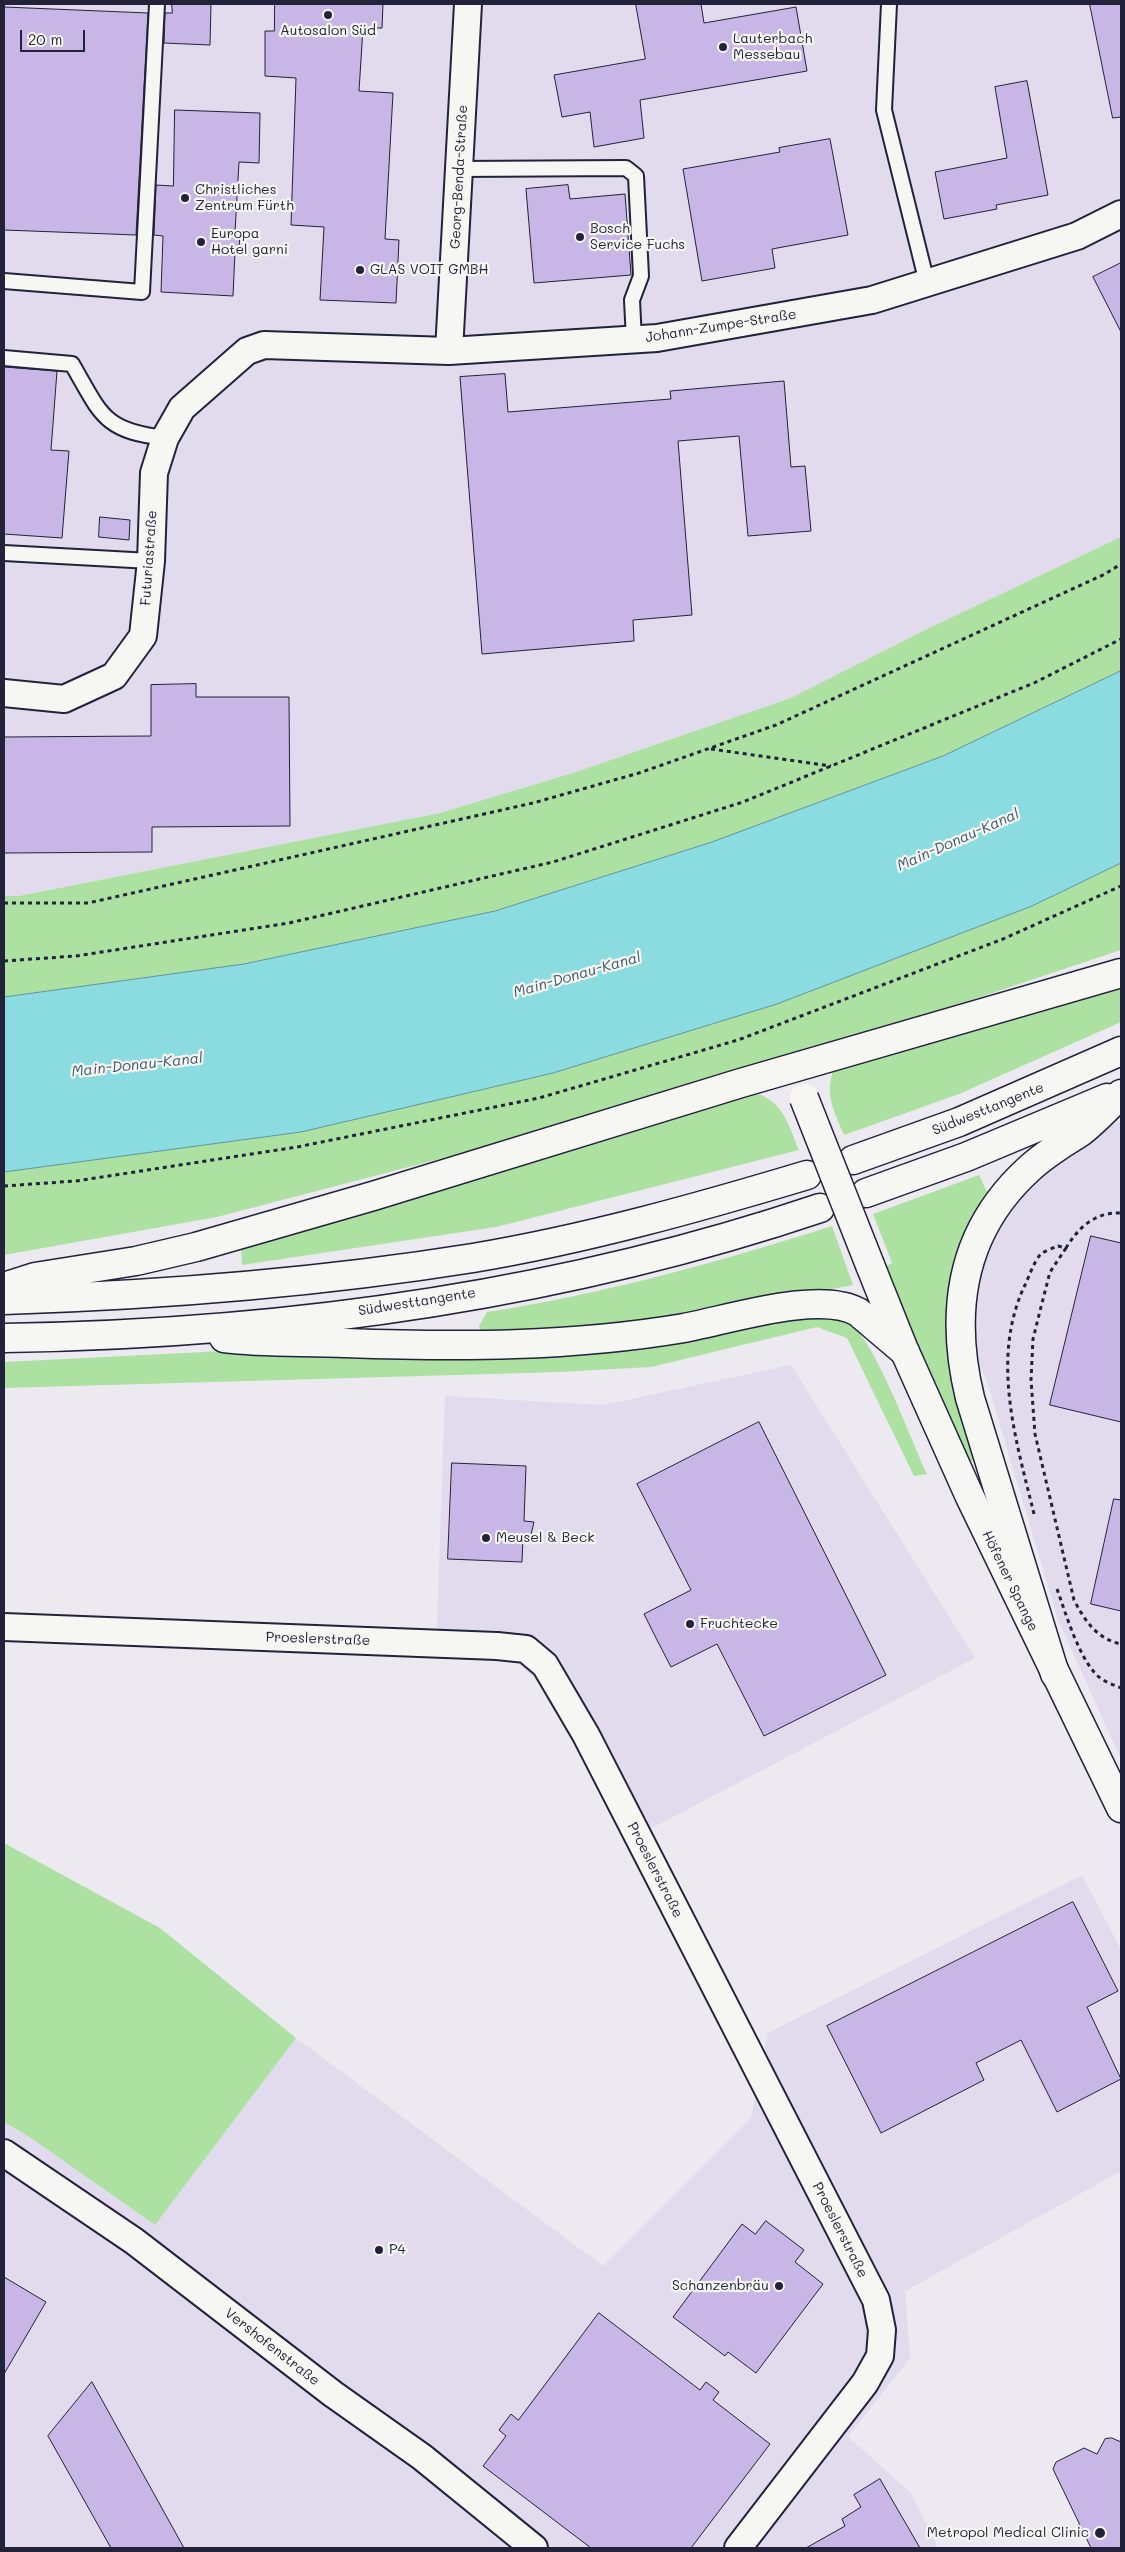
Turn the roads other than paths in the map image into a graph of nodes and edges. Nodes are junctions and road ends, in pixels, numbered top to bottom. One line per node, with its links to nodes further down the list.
1 (157, 4): 6 (lane)
2 (468, 4): 4 (street, Georg-Benda-Straße)
3 (889, 4): 7 (lane)
4 (459, 169): 8 (lane); 9 (street, Georg-Benda-Straße)
5 (1121, 214): 7 (street, Johann-Zumpe-Straße)
6 (4, 281)
7 (927, 283): 8 (street, Johann-Zumpe-Straße)
8 (634, 340): 9 (street, Johann-Zumpe-Straße)
9 (449, 350): 10 (street, Johann-Zumpe-Straße)
10 (247, 351): 12 (street, Futuriastraße)
11 (4, 358): 12 (lane)
12 (165, 438): 14 (street, Futuriastraße)
13 (4, 553): 14 (lane)
14 (151, 561): 15 (street, Futuriastraße)
15 (4, 693)
16 (1121, 973): 18 (main road)
17 (1121, 1051): 20 (main road, Südwesttangente)
18 (794, 1068): 24 (main road); 28 (main road, Höfener Spange, bridge)
19 (1121, 1093): 22 (main road); 30 (main road)
20 (853, 1160)
21 (807, 1175): 25 (main road)
22 (866, 1193)
23 (820, 1208): 26 (main road, Südwesttangente)
24 (4, 1287)
25 (4, 1300)
26 (163, 1331): 27 (main road, Südwesttangente); 28 (main road)
27 (4, 1338)
28 (905, 1352): 30 (main road, Höfener Spange)
29 (4, 1627): 34 (street, Proeslerstraße)
30 (1055, 1674): 31 (main road, Höfener Spange)
31 (1121, 1808)
32 (4, 2153): 33 (street, Vershofenstraße)
33 (534, 2548)
34 (738, 2548)

